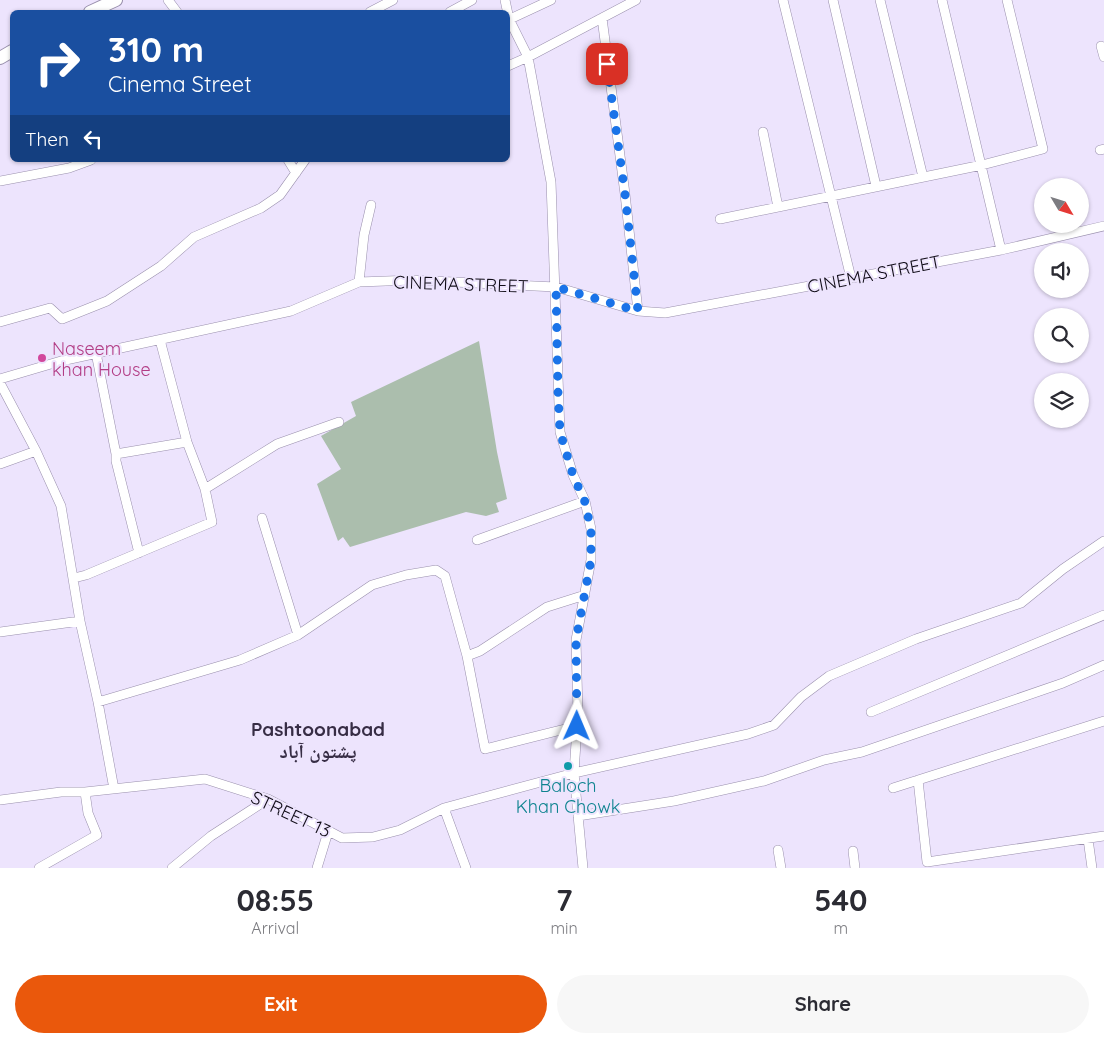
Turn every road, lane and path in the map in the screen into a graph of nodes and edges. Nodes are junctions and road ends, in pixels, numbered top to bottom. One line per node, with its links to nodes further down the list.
1 (116, 0): 12 (street)
2 (168, 0): 13 (street)
3 (393, 0): 14 (street)
4 (472, 0): 15 (street)
5 (551, 0): 17 (street)
6 (636, 0): 16 (street)
7 (783, 0): 32 (street)
8 (833, 0): 31 (street)
9 (880, 0): 29 (street)
10 (942, 0): 27 (street)
11 (1007, 0): 27 (street)
12 (94, 10)
13 (176, 10)
14 (374, 10)
15 (454, 10)
16 (602, 18): 20 (street); 41 (street)
17 (510, 19)
18 (510, 24): 20 (street)
19 (1101, 46): 21 (street)
20 (528, 57): 22 (street); 40 (street)
21 (1104, 57)
22 (510, 65)
23 (763, 132): 34 (street)
24 (86, 162): 30 (street)
25 (289, 162): 28 (street)
26 (304, 162): 28 (street)
27 (982, 165): 29 (street); 37 (street)
28 (296, 173): 42 (street)
29 (923, 177): 31 (street)
30 (0, 181)
31 (876, 186): 32 (street)
32 (830, 196): 34 (street); 38 (street)
33 (371, 206): 39 (street)
34 (778, 207): 35 (street)
35 (720, 219)
36 (1104, 226): 37 (street, CINEMA STREET)
37 (1001, 250): 38 (street, CINEMA STREET)
38 (851, 278): 41 (street, CINEMA STREET)
39 (359, 282): 40 (street, CINEMA STREET); 43 (street, CINEMA STREET)
40 (556, 287): 41 (street, CINEMA STREET); 52 (street)
41 (638, 311)
42 (0, 322)
43 (160, 340): 44 (street, CINEMA STREET); 47 (street)
44 (96, 353): 45 (street, CINEMA STREET); 49 (street)
45 (0, 381): 48 (street)
46 (339, 422): 51 (street)
47 (187, 442): 49 (street); 51 (street)
48 (36, 451): 50 (street); 57 (street)
49 (116, 454): 56 (street)
50 (0, 464)
51 (205, 489): 56 (street)
52 (585, 502): 54 (street); 58 (street)
53 (262, 518): 62 (street)
54 (477, 540)
55 (1104, 541): 69 (street, STREET 13)
56 (138, 553): 57 (street)
57 (74, 578): 60 (street)
58 (585, 596): 63 (street); 68 (street)
59 (1104, 615): 66 (street)
60 (80, 621): 61 (street); 65 (street)
61 (0, 632)
62 (298, 635): 63 (street); 65 (street)
63 (467, 656): 68 (street)
64 (1104, 665): 77 (street)
65 (98, 702): 72 (street)
66 (871, 712)
67 (1104, 722): 70 (street)
68 (577, 726): 69 (street)
69 (574, 773): 76 (street, STREET 13); 77 (street)
70 (918, 780): 71 (street); 80 (street)
71 (893, 788)
72 (114, 789): 73 (street, STREET 13); 74 (street, STREET 13)
73 (85, 792): 75 (street, STREET 13); 83 (street)
74 (268, 799): 78 (street, STREET 13); 84 (street)
75 (0, 800)
76 (444, 808): 78 (street, STREET 13); 86 (street)
77 (578, 816): 87 (street)
78 (328, 832): 85 (street)
79 (1104, 836): 80 (street)
80 (1088, 839): 90 (street)
81 (778, 850): 88 (street)
82 (853, 851): 89 (street)
83 (39, 868)
84 (172, 868)
85 (317, 868)
86 (466, 868)
87 (583, 868)
88 (781, 868)
89 (855, 868)
90 (1092, 868)

